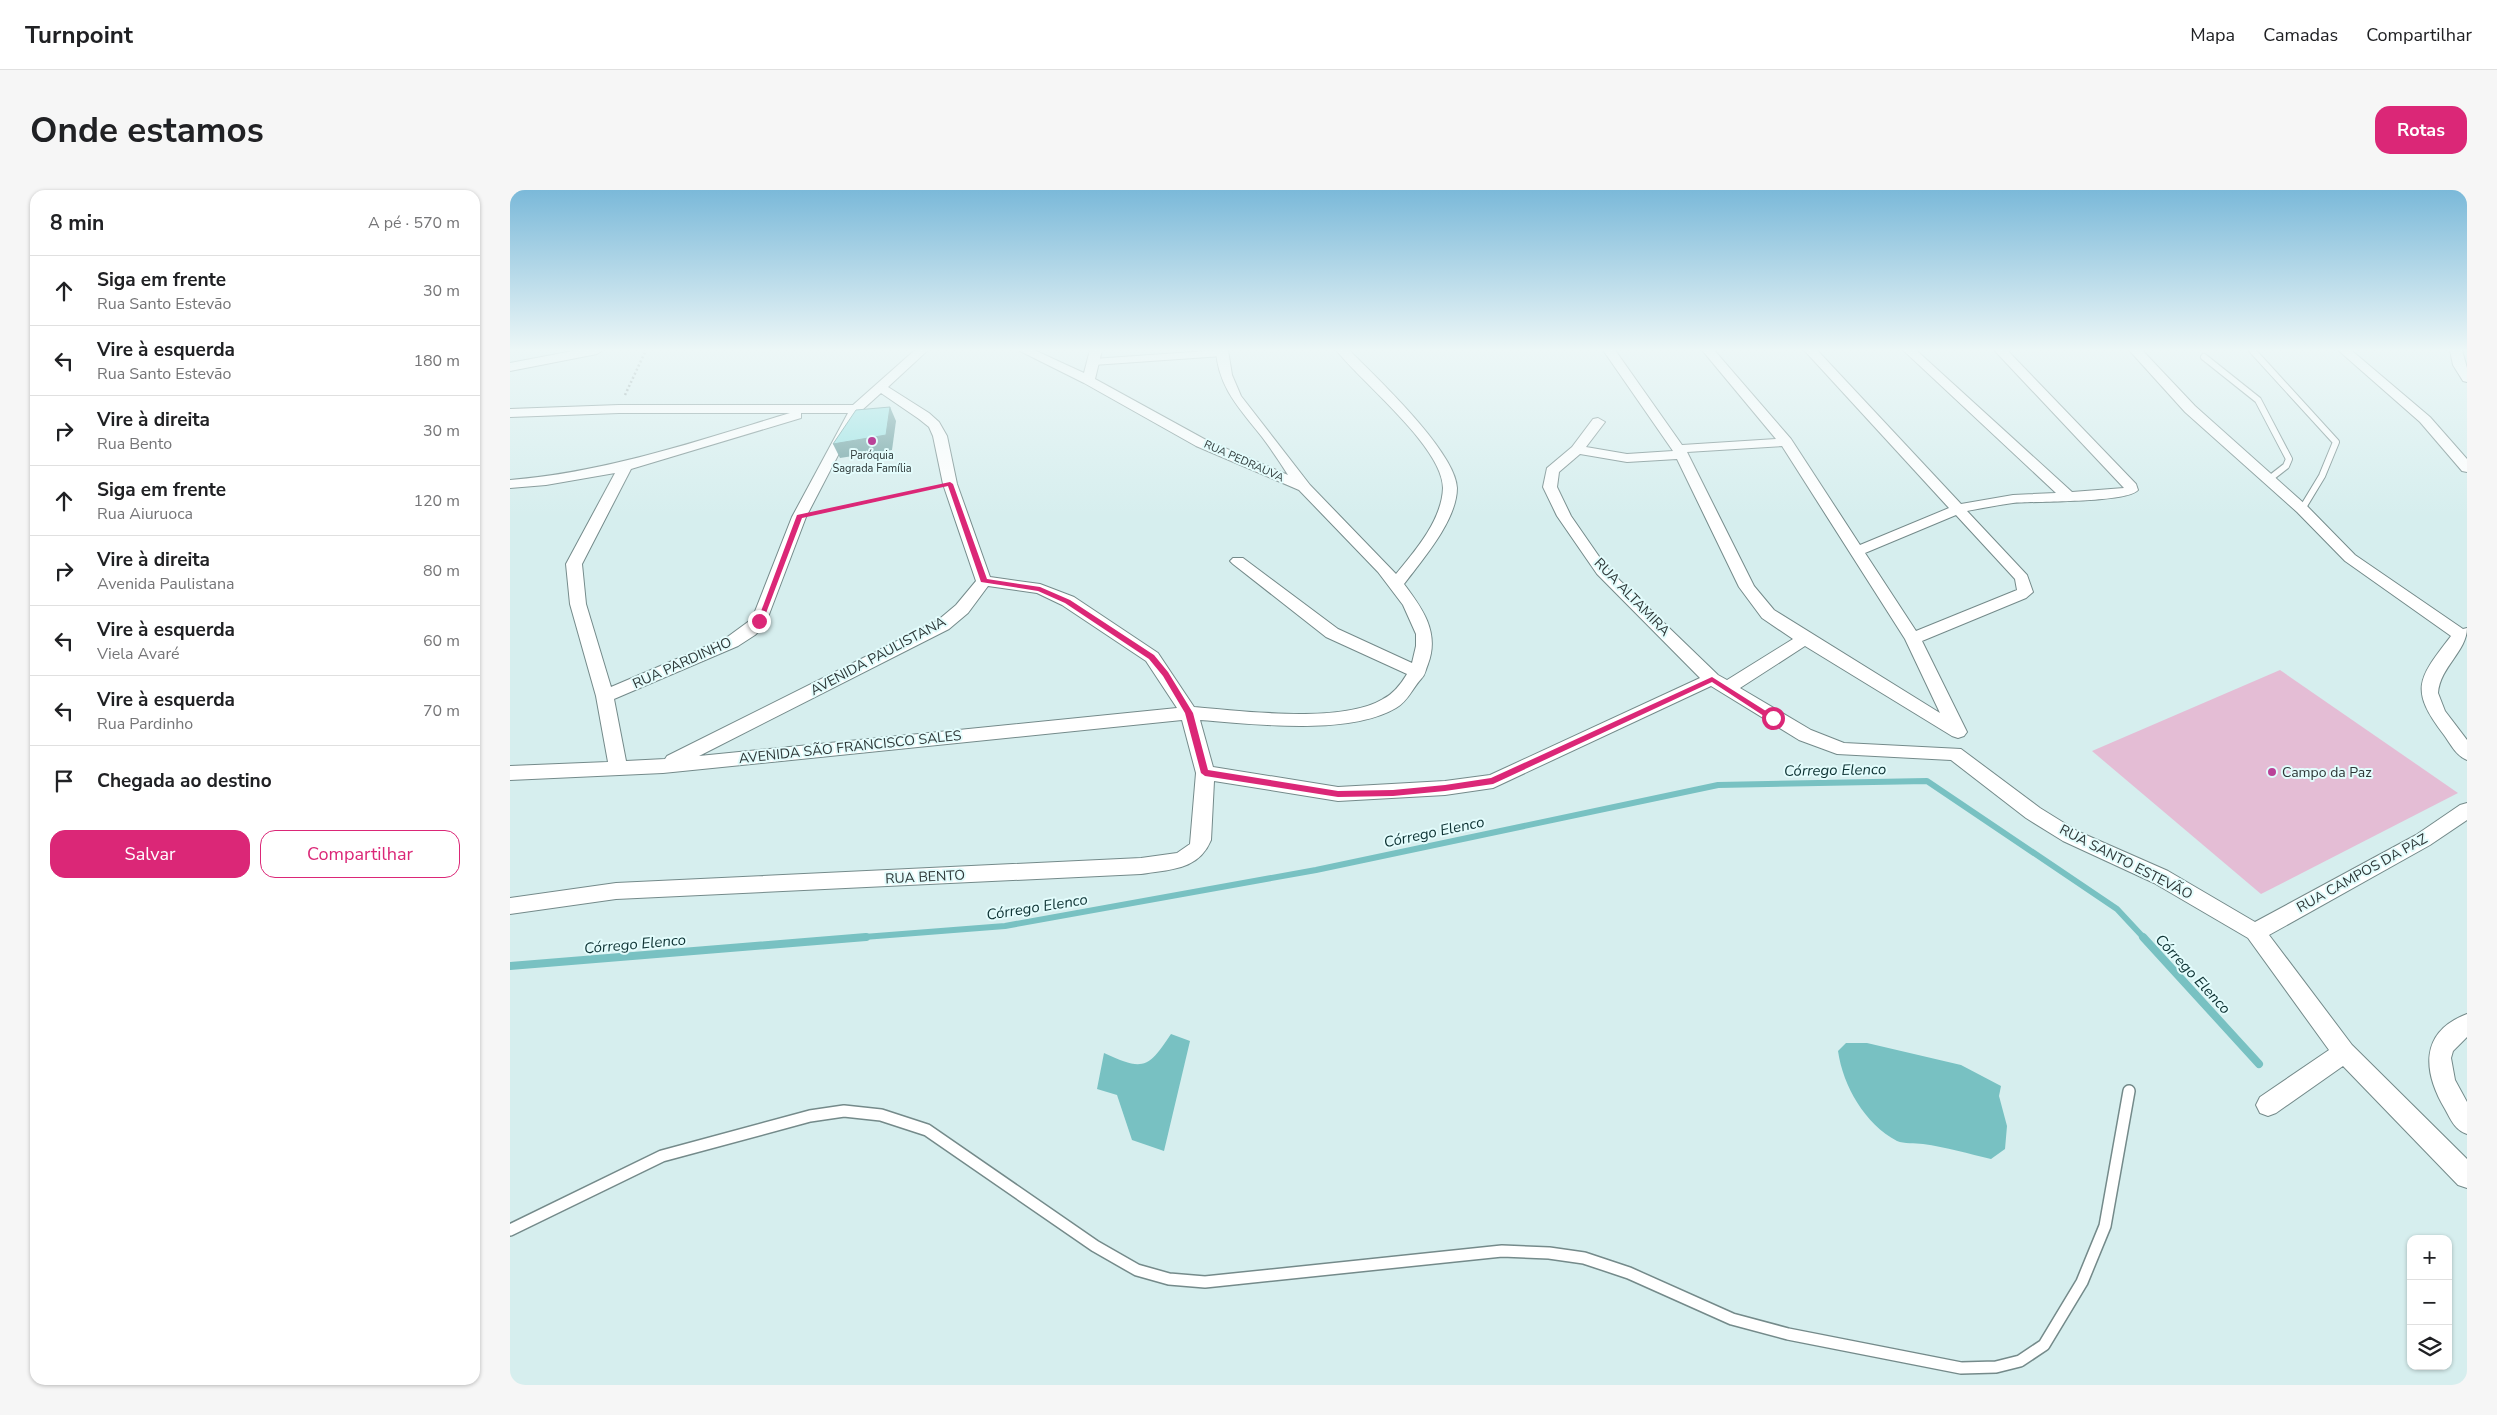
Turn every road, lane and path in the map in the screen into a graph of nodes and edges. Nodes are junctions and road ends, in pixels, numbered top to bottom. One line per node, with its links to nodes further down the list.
1 (620, 406): 17 (path)
2 (860, 406): 18 (street)
3 (906, 406): 28 (street)
4 (1135, 406): 29 (street, RUA PEDRAUVA)
5 (1244, 406): 29 (street)
6 (1396, 406): 37 (street)
7 (1647, 406): 23 (street)
8 (1755, 406): 21 (street)
9 (1862, 406): 31 (street)
10 (1970, 406): 30 (street)
11 (2053, 406): 30 (street)
12 (2187, 406): 26 (street)
13 (2261, 406): 26 (lane)
14 (2303, 406): 32 (lane)
15 (2409, 406): 25 (street)
16 (819, 408): 17 (street); 18 (street); 24 (street)
17 (619, 409): 19 (street)
18 (856, 409): 33 (street, RUA PARDINHO)
19 (510, 414)
20 (1598, 422): 22 (street, RUA ALTAMIRA)
21 (1786, 442): 23 (street); 34 (street)
22 (1577, 450): 23 (street); 42 (street, RUA ALTAMIRA)
23 (1679, 452): 39 (street)
24 (626, 465): 27 (street); 43 (street)
25 (2467, 468)
26 (2268, 480): 32 (street)
27 (510, 484)
28 (950, 484): 33 (path); 36 (street)
29 (1304, 487): 37 (street)
30 (2068, 496): 31 (street)
31 (1958, 509): 34 (street); 40 (street)
32 (2302, 510): 38 (street)
33 (799, 517): 43 (street, RUA PARDINHO)
34 (1857, 551): 40 (street)
35 (1238, 562): 41 (street)
36 (984, 580): 44 (street, RUA BENTO); 48 (street, AVENIDA PAULISTANA)
37 (1396, 584): 41 (street)
38 (2464, 634): 46 (street)
39 (1805, 639): 42 (street); 45 (street)
40 (1913, 639): 45 (street)
41 (1418, 673): 44 (street, AVENIDA SÃO FRANCISCO SALES)
42 (1719, 684): 47 (street); 51 (street)
43 (605, 696): 49 (street)
44 (1189, 713): 48 (street, AVENIDA SÃO FRANCISCO SALES); 51 (street, RUA BENTO)
45 (1958, 732): 47 (street)
46 (2467, 753)
47 (1955, 754): 54 (street, RUA SANTO ESTEVÃO)
48 (663, 766): 49 (street, AVENIDA SÃO FRANCISCO SALES)
49 (618, 768): 50 (street, AVENIDA SÃO FRANCISCO SALES)
50 (510, 773)
51 (1205, 773): 53 (street, RUA BENTO)
52 (2467, 810): 54 (street, RUA CAMPOS DA PAZ)
53 (510, 906)
54 (2255, 932): 56 (street, RUA SANTO ESTEVÃO)
55 (2467, 1024): 59 (street)
56 (2344, 1052): 58 (street); 60 (street, RUA SANTO ESTEVÃO)
57 (2130, 1091): 61 (lane)
58 (2268, 1105)
59 (2467, 1123)
60 (2462, 1162)
61 (510, 1230)

